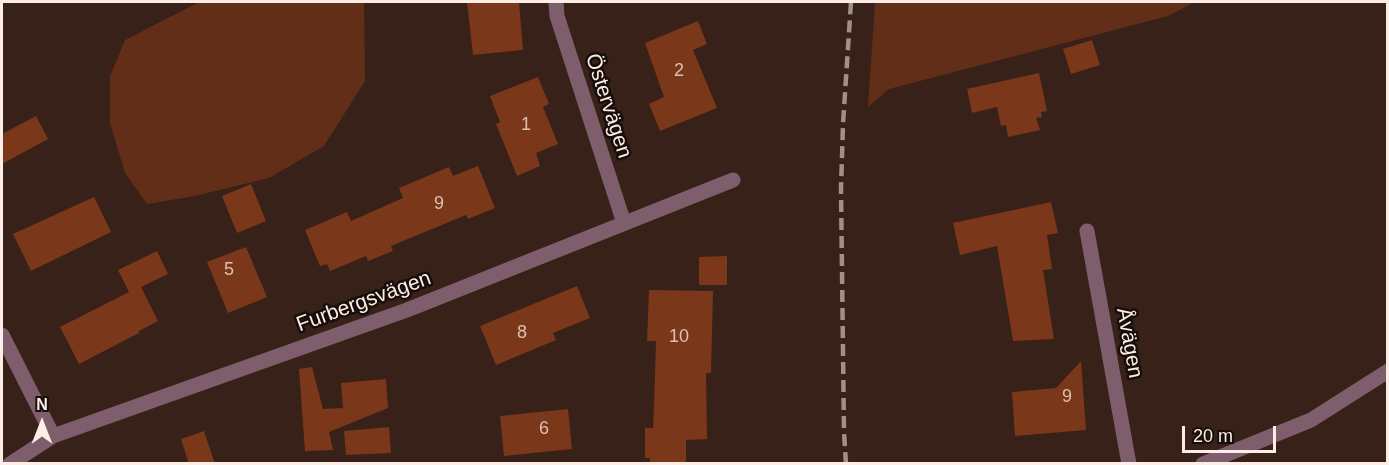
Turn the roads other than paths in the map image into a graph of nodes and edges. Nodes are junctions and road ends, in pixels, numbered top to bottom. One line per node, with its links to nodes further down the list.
1 (556, 2): 3 (street, Östervägen)
2 (733, 180): 3 (street, Furbergsvägen)
3 (624, 223): 7 (street, Furbergsvägen)
4 (1087, 231): 9 (street, Åvägen)
5 (2, 335): 7 (street)
6 (1388, 371): 10 (street)
7 (53, 436): 8 (street, Furbergsvägen)
8 (10, 464)
9 (1129, 464)
10 (1203, 464)

